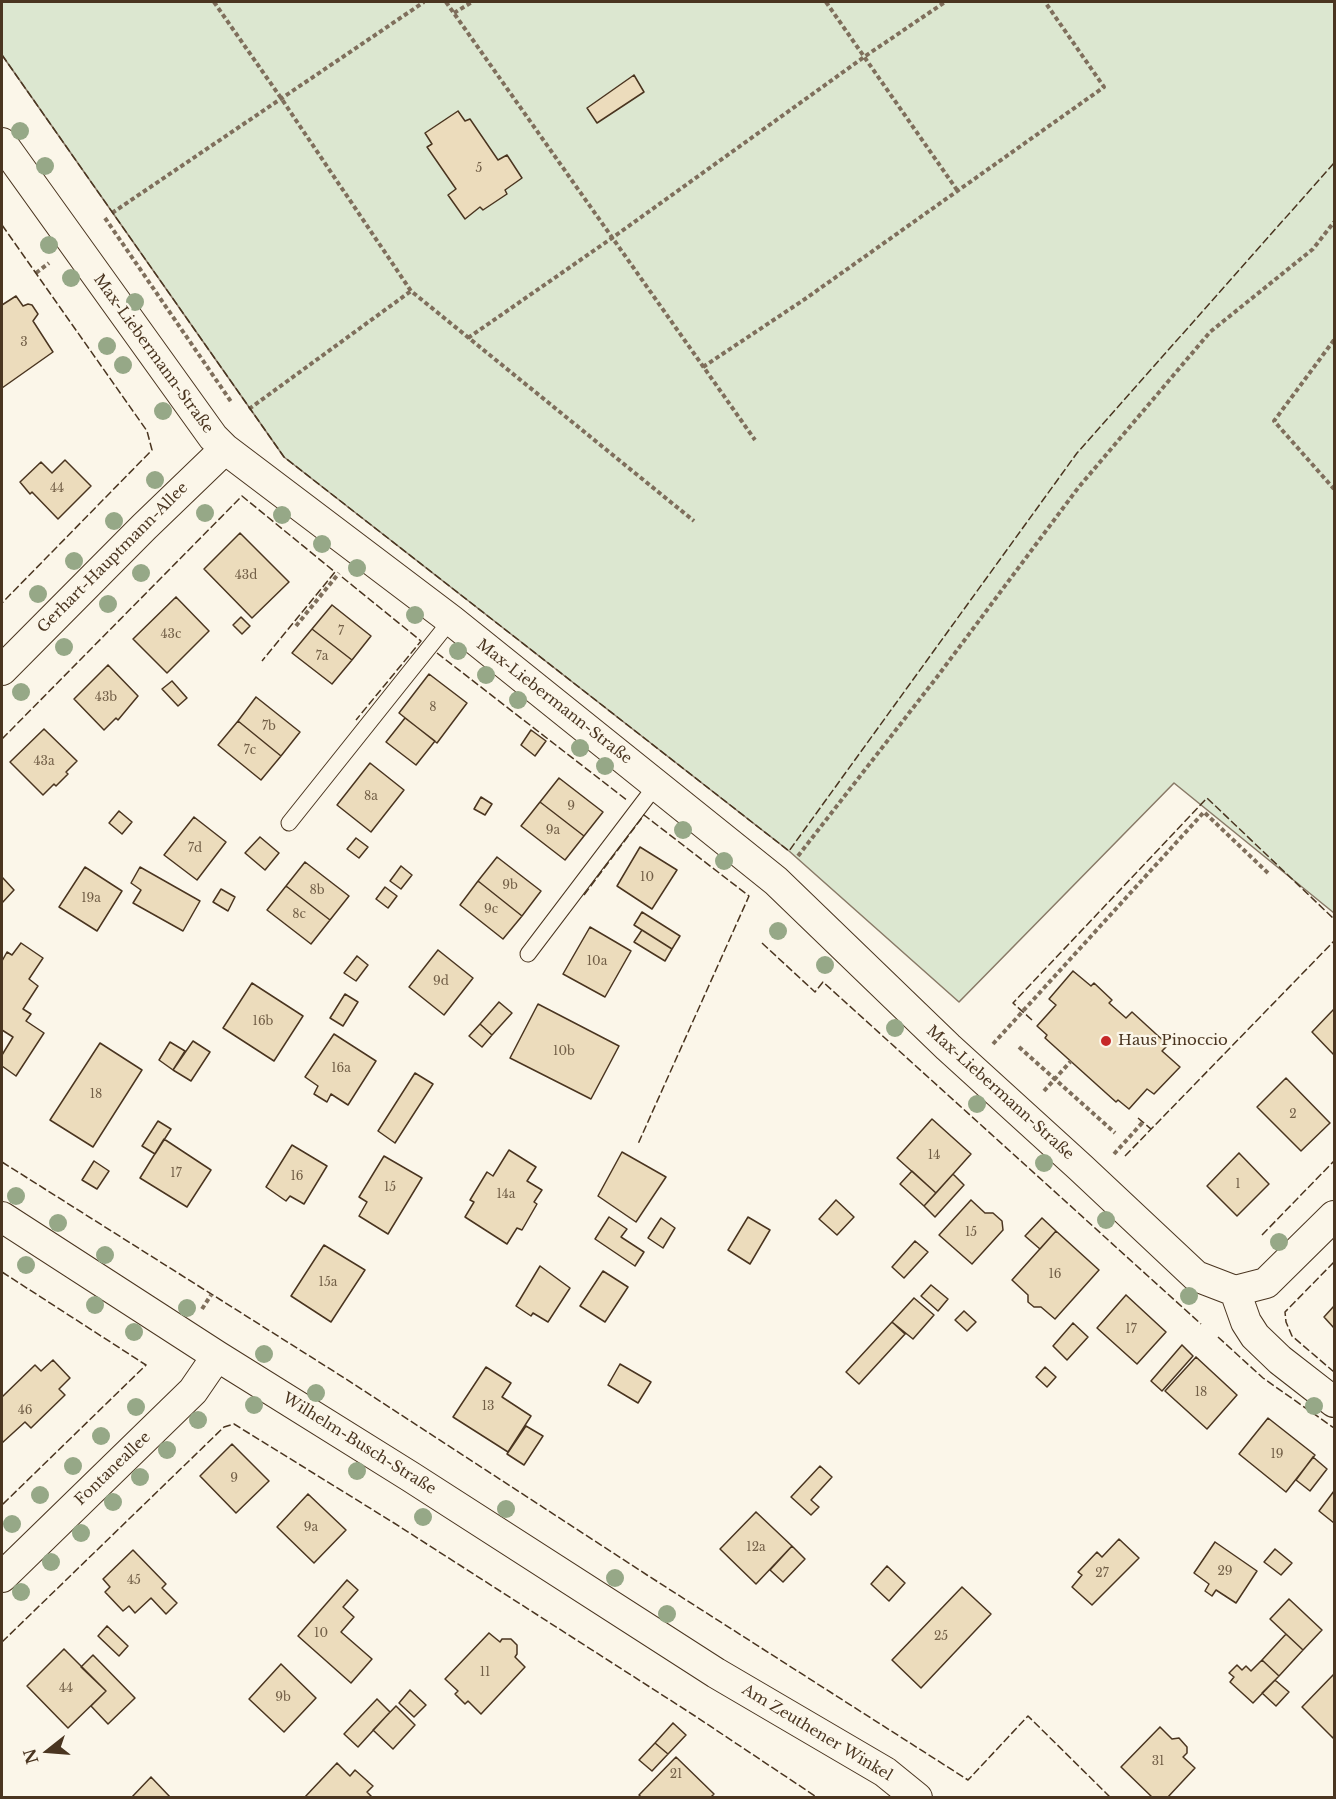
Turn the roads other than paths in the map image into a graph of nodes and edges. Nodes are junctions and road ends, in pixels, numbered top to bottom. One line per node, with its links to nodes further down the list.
1 (2, 143): 2 (street, Max-Liebermann-Straße)
2 (225, 449): 3 (street, Max-Liebermann-Straße); 4 (street, Gerhart-Hauptmann-Allee)
3 (451, 620): 5 (street, Max-Liebermann-Straße); 6 (lane)
4 (2, 669)
5 (657, 784): 7 (lane); 10 (street, Max-Liebermann-Straße)
6 (290, 823)
7 (528, 954)
8 (1335, 1216): 10 (street)
9 (2, 1217): 11 (street, Wilhelm-Busch-Straße)
10 (1235, 1291): 12 (street)
11 (217, 1356): 13 (street, Fontaneallee); 14 (street, Wilhelm-Busch-Straße)
12 (1335, 1402)
13 (2, 1577)
14 (716, 1673): 15 (street, Am Zeuthener Winkel)
15 (917, 1797)

